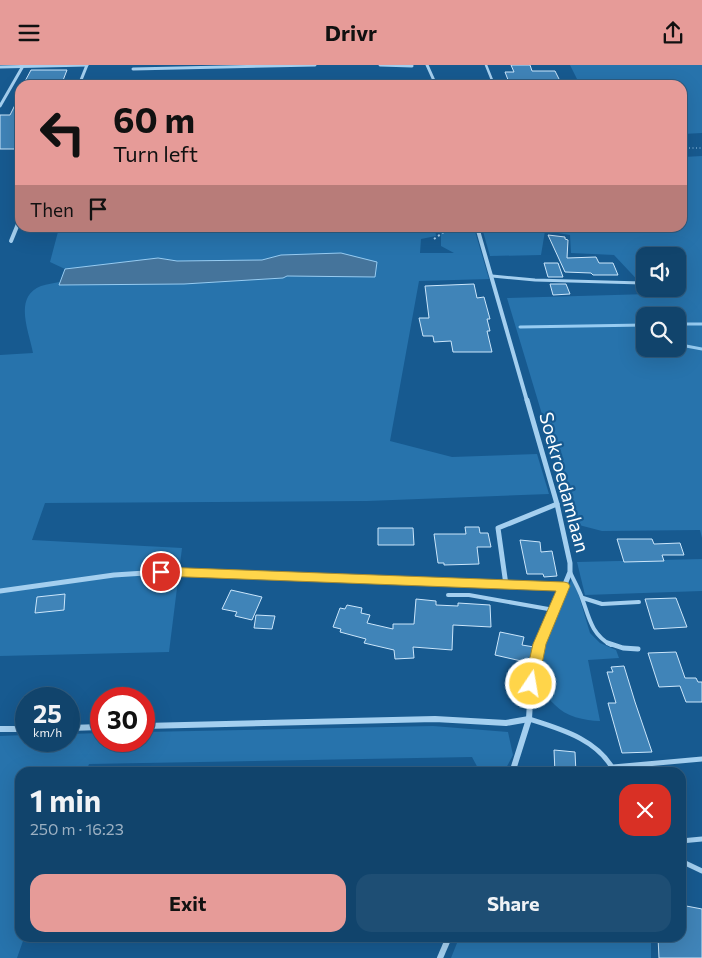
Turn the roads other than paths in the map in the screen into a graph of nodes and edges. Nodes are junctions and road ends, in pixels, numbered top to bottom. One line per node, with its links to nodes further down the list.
1 (87, 65): 9 (street); 12 (street)
2 (315, 65): 6 (street)
3 (380, 65): 7 (street)
4 (427, 65): 13 (street)
5 (486, 65): 14 (lane)
6 (207, 66): 10 (street)
7 (412, 66)
8 (0, 67): 9 (street)
9 (23, 67): 11 (street)
10 (133, 69)
11 (15, 80)
12 (81, 80)
13 (434, 80)
14 (492, 80)
15 (15, 81): 16 (street)
16 (0, 106)
17 (15, 231): 19 (street)
18 (478, 232): 20 (street, Soekroedamlaan)
19 (11, 241)
20 (492, 275): 21 (lane); 22 (street, Soekroedamlaan)
21 (636, 283)
22 (557, 505): 23 (street, Soekroedamlaan); 24 (street)
23 (570, 572): 25 (street, Soekroedamlaan); 28 (lane)
24 (506, 585): 25 (street); 26 (street)
25 (564, 586): 30 (street, Soekroedamlaan)
26 (0, 591)
27 (448, 595): 30 (lane)
28 (582, 597): 29 (lane); 31 (lane)
29 (639, 602)
30 (554, 610): 32 (street, Soekroedamlaan)
31 (638, 649)
32 (529, 719): 33 (street); 37 (street, Soekroedamlaan); 38 (lane)
33 (155, 726)
34 (0, 729): 35 (street)
35 (15, 729)
36 (702, 759): 39 (lane)
37 (514, 767)
38 (612, 767)
39 (638, 767)
40 (702, 839): 41 (lane)
41 (686, 841)
42 (686, 863): 43 (lane)
43 (702, 871)
44 (447, 942): 45 (street)
45 (440, 958)

